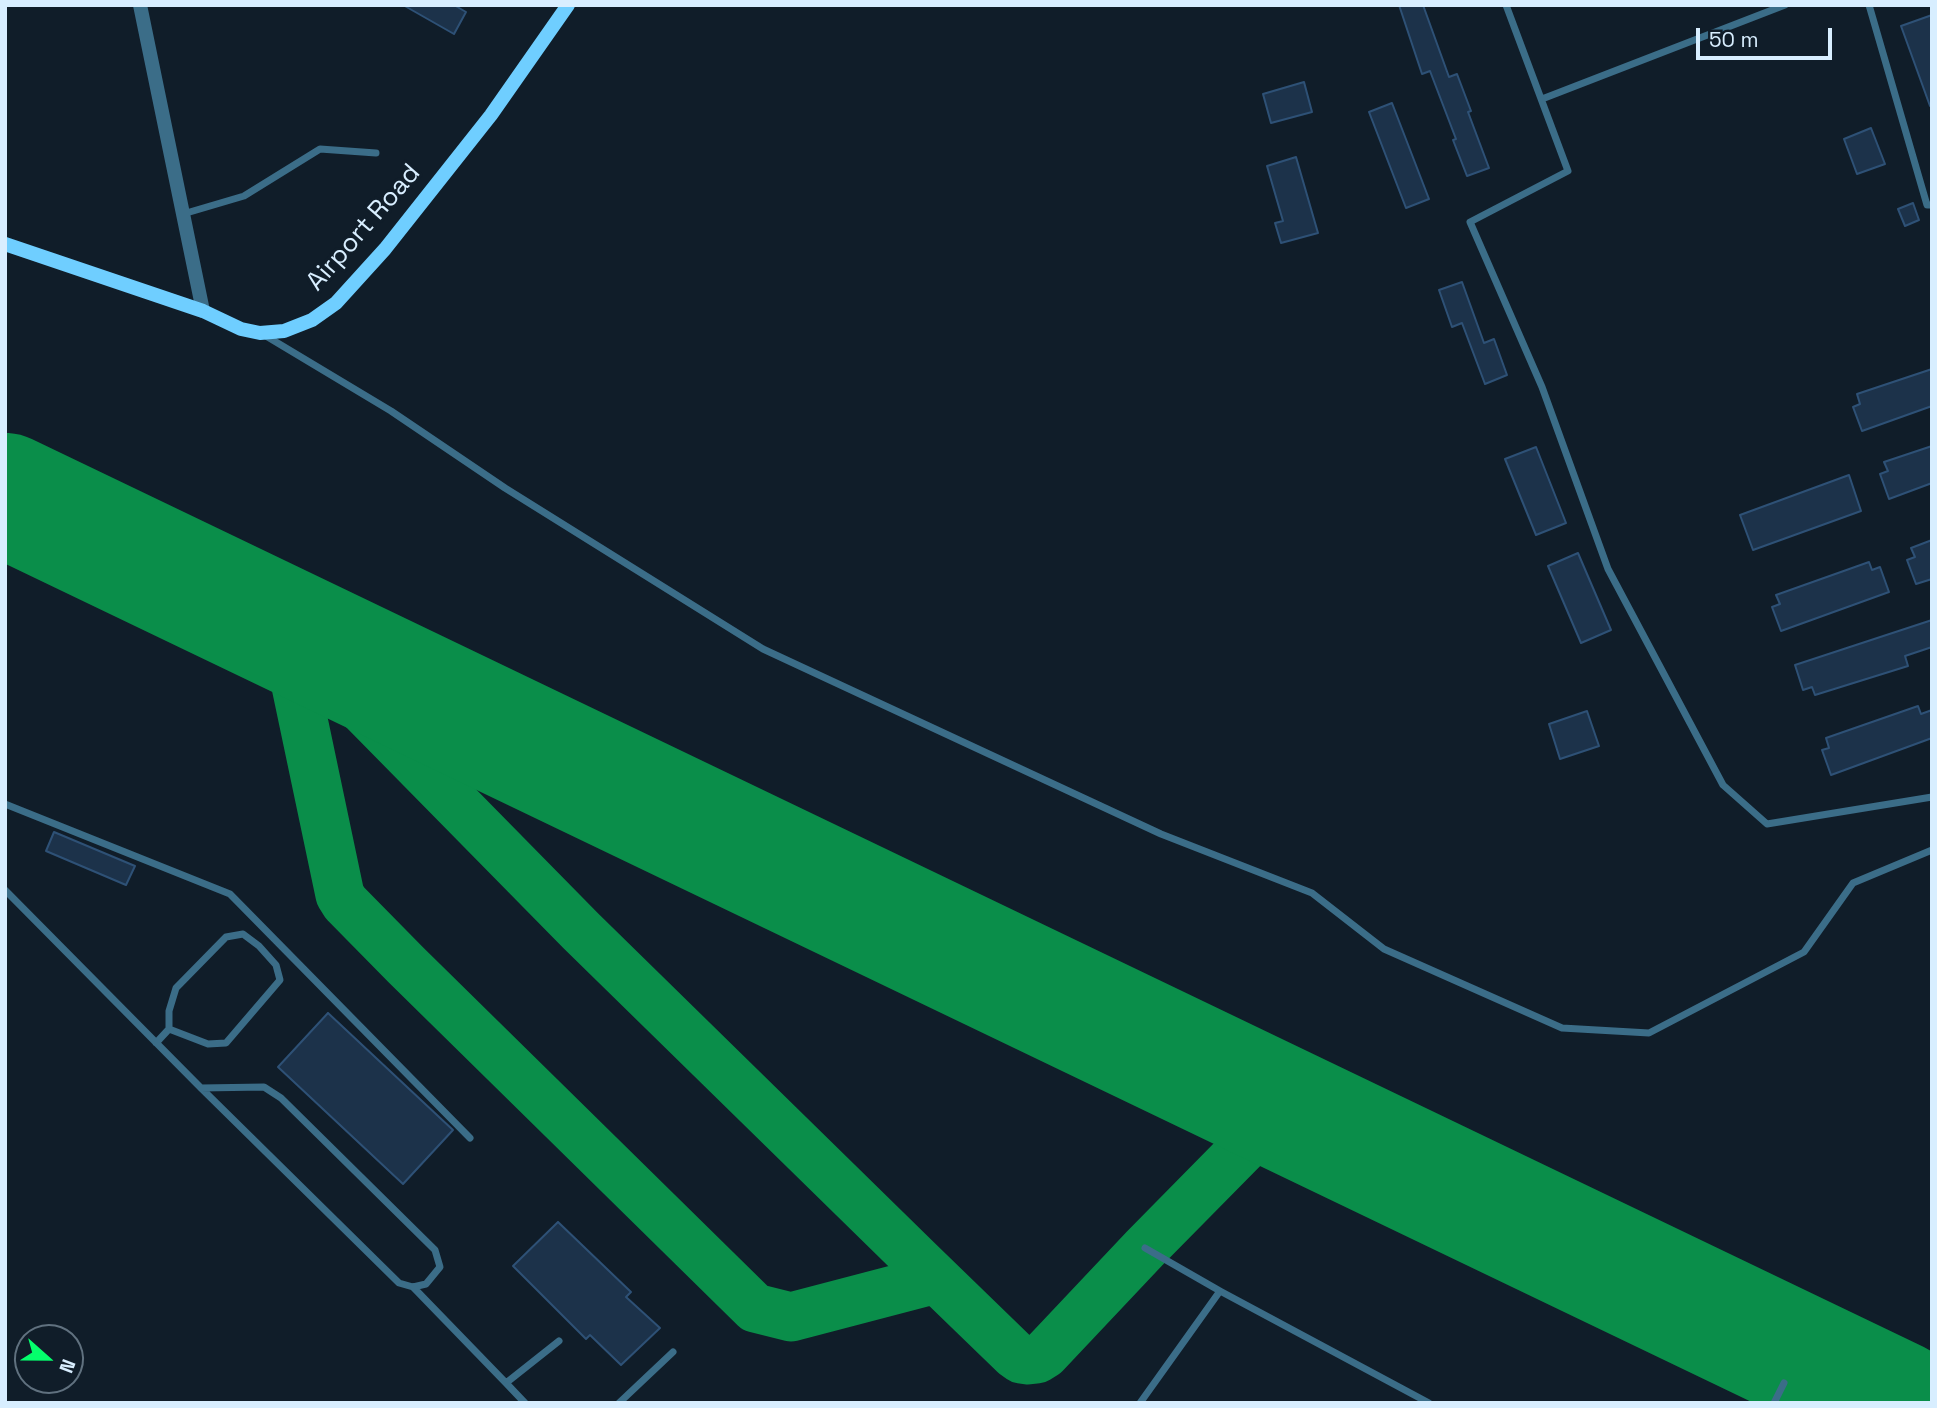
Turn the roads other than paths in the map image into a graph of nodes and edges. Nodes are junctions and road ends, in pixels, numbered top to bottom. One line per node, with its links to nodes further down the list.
1 (140, 5): 9 (street)
2 (568, 5): 12 (main road, Airport Road)
3 (1506, 5): 6 (lane)
4 (1785, 5): 6 (lane)
5 (1869, 5): 8 (lane)
6 (1542, 99): 13 (lane)
7 (376, 153): 9 (lane)
8 (1932, 205)
9 (183, 214): 11 (street)
10 (5, 244): 11 (main road, Airport Road)
11 (203, 311): 12 (main road, Airport Road)
12 (261, 333): 15 (lane)
13 (1932, 797)
14 (5, 804): 20 (lane)
15 (1932, 850)
16 (5, 890): 18 (lane)
17 (169, 1029): 17 (lane); 18 (lane)
18 (156, 1043): 19 (lane)
19 (201, 1088): 22 (lane); 22 (lane)
20 (470, 1138)
21 (1146, 1248): 23 (lane)
22 (413, 1287): 26 (lane)
23 (1220, 1291): 30 (lane); 31 (lane)
24 (558, 1341): 26 (lane)
25 (673, 1352): 29 (lane)
26 (506, 1383): 28 (lane)
27 (1784, 1383): 32 (lane)
28 (524, 1403)
29 (619, 1403)
30 (1140, 1403)
31 (1430, 1403)
32 (1774, 1403)

